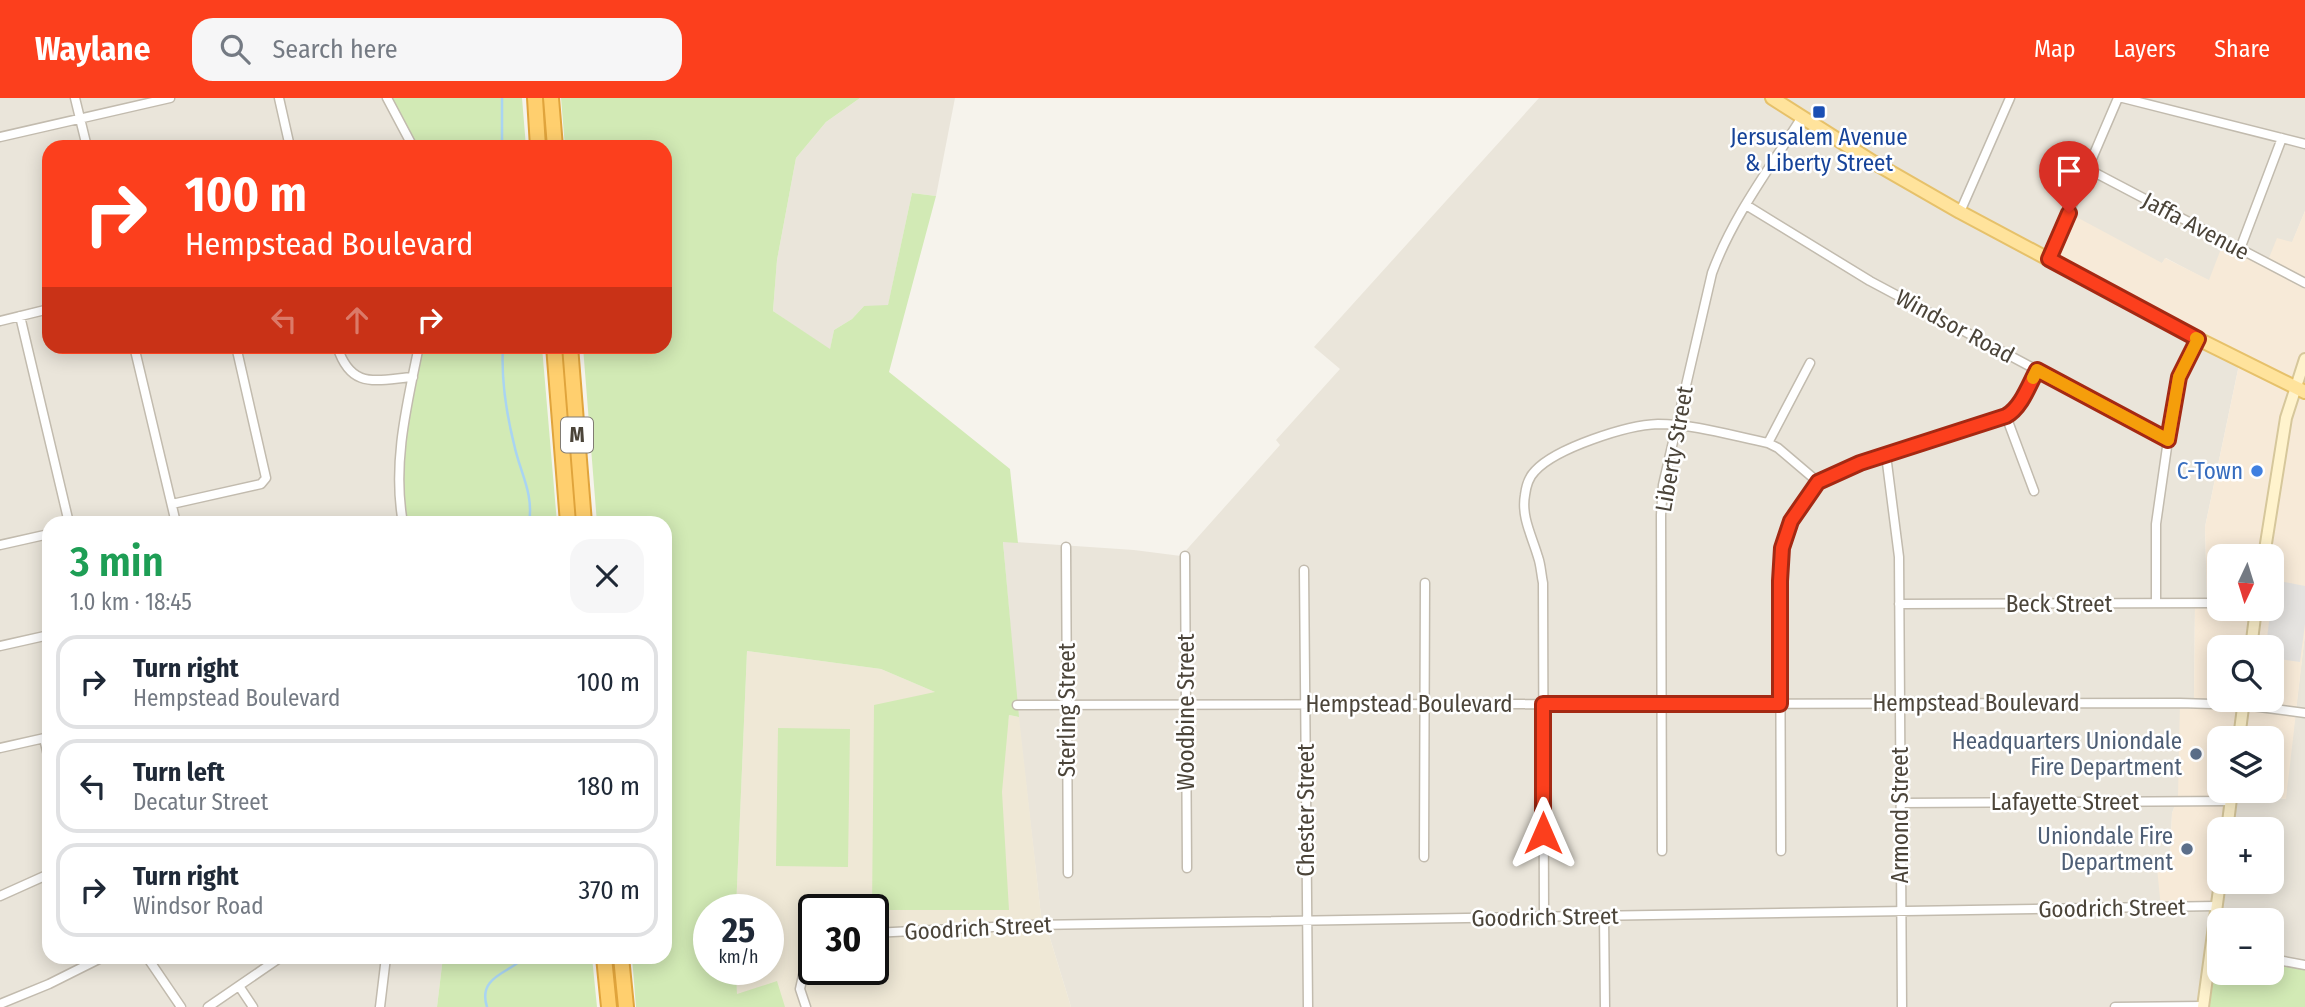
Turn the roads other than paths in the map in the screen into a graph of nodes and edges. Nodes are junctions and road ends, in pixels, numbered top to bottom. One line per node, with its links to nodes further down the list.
1 (75, 98): 11 (street)
2 (170, 98): 11 (street)
3 (279, 98): 15 (street)
4 (387, 98): 16 (street)
5 (535, 98): 17 (highway)
6 (551, 98): 18 (highway)
7 (1772, 98): 10 (main road)
8 (2010, 98): 22 (street)
9 (2121, 98): 13 (street); 20 (street)
10 (1802, 117): 21 (street, Liberty Street); 22 (main road)
11 (80, 119): 12 (street); 14 (street)
12 (0, 137)
13 (2282, 138): 19 (street); 23 (street)
14 (85, 140)
15 (288, 140)
16 (408, 140)
17 (538, 140)
18 (554, 140)
19 (2305, 144)
20 (2088, 169): 23 (street, Jaffa Avenue); 24 (street)
21 (1746, 205): 38 (street, Windsor Road); 42 (street, Liberty Street)
22 (1960, 212): 24 (main road)
23 (2240, 249): 25 (street, Jaffa Avenue)
24 (2049, 259): 29 (main road)
25 (2305, 284)
26 (42, 311): 27 (street)
27 (20, 316): 28 (street); 49 (street)
28 (0, 321)
29 (2198, 339): 40 (main road); 43 (street)
30 (136, 354): 48 (street)
31 (238, 354): 48 (street)
32 (340, 354): 39 (street)
33 (417, 354): 39 (street)
34 (555, 354): 52 (highway, M)
35 (571, 354): 53 (highway, M)
36 (2305, 359): 40 (main road)
37 (1811, 363): 44 (street)
38 (2037, 370): 41 (street); 43 (street, Windsor Road)
39 (413, 377): 51 (street)
40 (2300, 390): 55 (main road)
41 (2006, 416): 45 (street); 47 (street)
42 (1676, 426): 44 (street); 70 (street); 71 (street, Liberty Street)
43 (2168, 440): 61 (street)
44 (1768, 443): 46 (street)
45 (1886, 455): 46 (street); 63 (street, Armond Street)
46 (1818, 482): 72 (street)
47 (2034, 491)
48 (172, 504): 50 (street)
49 (67, 516)
50 (175, 516)
51 (403, 516)
52 (567, 516)
53 (583, 516)
54 (42, 536): 56 (street)
55 (2266, 544)
56 (0, 545)
57 (1066, 547): 75 (street, Sterling Street)
58 (1185, 556): 67 (street, Woodbine Street)
59 (1304, 570): 68 (street, Chester Street)
60 (1425, 583): 69 (street)
61 (2156, 603): 62 (street, Beck Street); 63 (street, Beck Street)
62 (2207, 603)
63 (1899, 604): 73 (street, Armond Street)
64 (42, 637): 65 (street)
65 (0, 646)
66 (2207, 703): 73 (street, Hempstead Boulevard)
67 (1186, 704): 68 (street, Hempstead Boulevard); 75 (street, Hempstead Boulevard); 85 (street, Woodbine Street)
68 (1305, 704): 69 (street, Hempstead Boulevard); 94 (street, Chester Street)
69 (1424, 704): 70 (street, Hempstead Boulevard); 84 (street)
70 (1543, 704): 71 (street, Hempstead Boulevard); 93 (street)
71 (1662, 704): 72 (street, Hempstead Boulevard); 83 (street, Liberty Street)
72 (1780, 704): 73 (street, Hempstead Boulevard); 82 (street)
73 (1899, 704): 81 (street, Armond Street)
74 (1017, 705): 75 (street, Hempstead Boulevard)
75 (1067, 705): 86 (street, Sterling Street)
76 (2284, 710): 77 (street, Hempstead Boulevard)
77 (2305, 713)
78 (42, 738): 79 (street)
79 (0, 748)
80 (2207, 797): 81 (street, Lafayette Street)
81 (1900, 803): 91 (street, Armond Street)
82 (1781, 851)
83 (1662, 852)
84 (1424, 857)
85 (1187, 869)
86 (1068, 873)
87 (42, 877): 89 (street)
88 (2218, 894): 90 (main road)
89 (0, 896)
90 (2216, 906): 91 (street, Goodrich Street)
91 (1900, 911): 92 (street, Goodrich Street); 118 (street, Armond Street)
92 (1604, 916): 93 (street, Goodrich Street); 117 (street)
93 (1544, 917): 94 (street, Goodrich Street)
94 (1306, 921): 95 (street, Goodrich Street); 116 (street, Chester Street)
95 (889, 932)
96 (2284, 961): 103 (street)
97 (89, 964): 107 (street)
98 (152, 964): 109 (street)
99 (271, 964): 106 (street)
100 (385, 964): 112 (street)
101 (605, 964): 113 (highway)
102 (622, 964): 114 (highway)
103 (2305, 965)
104 (801, 985): 115 (street)
105 (2207, 985): 108 (main road)
106 (239, 986): 110 (street); 111 (street)
107 (0, 1004)
108 (2203, 1006): 119 (street)
109 (181, 1007)
110 (208, 1007)
111 (253, 1007)
112 (380, 1007)
113 (609, 1007)
114 (626, 1007)
115 (807, 1007)
116 (1308, 1007)
117 (1605, 1007)
118 (1902, 1007)
119 (2115, 1007)

